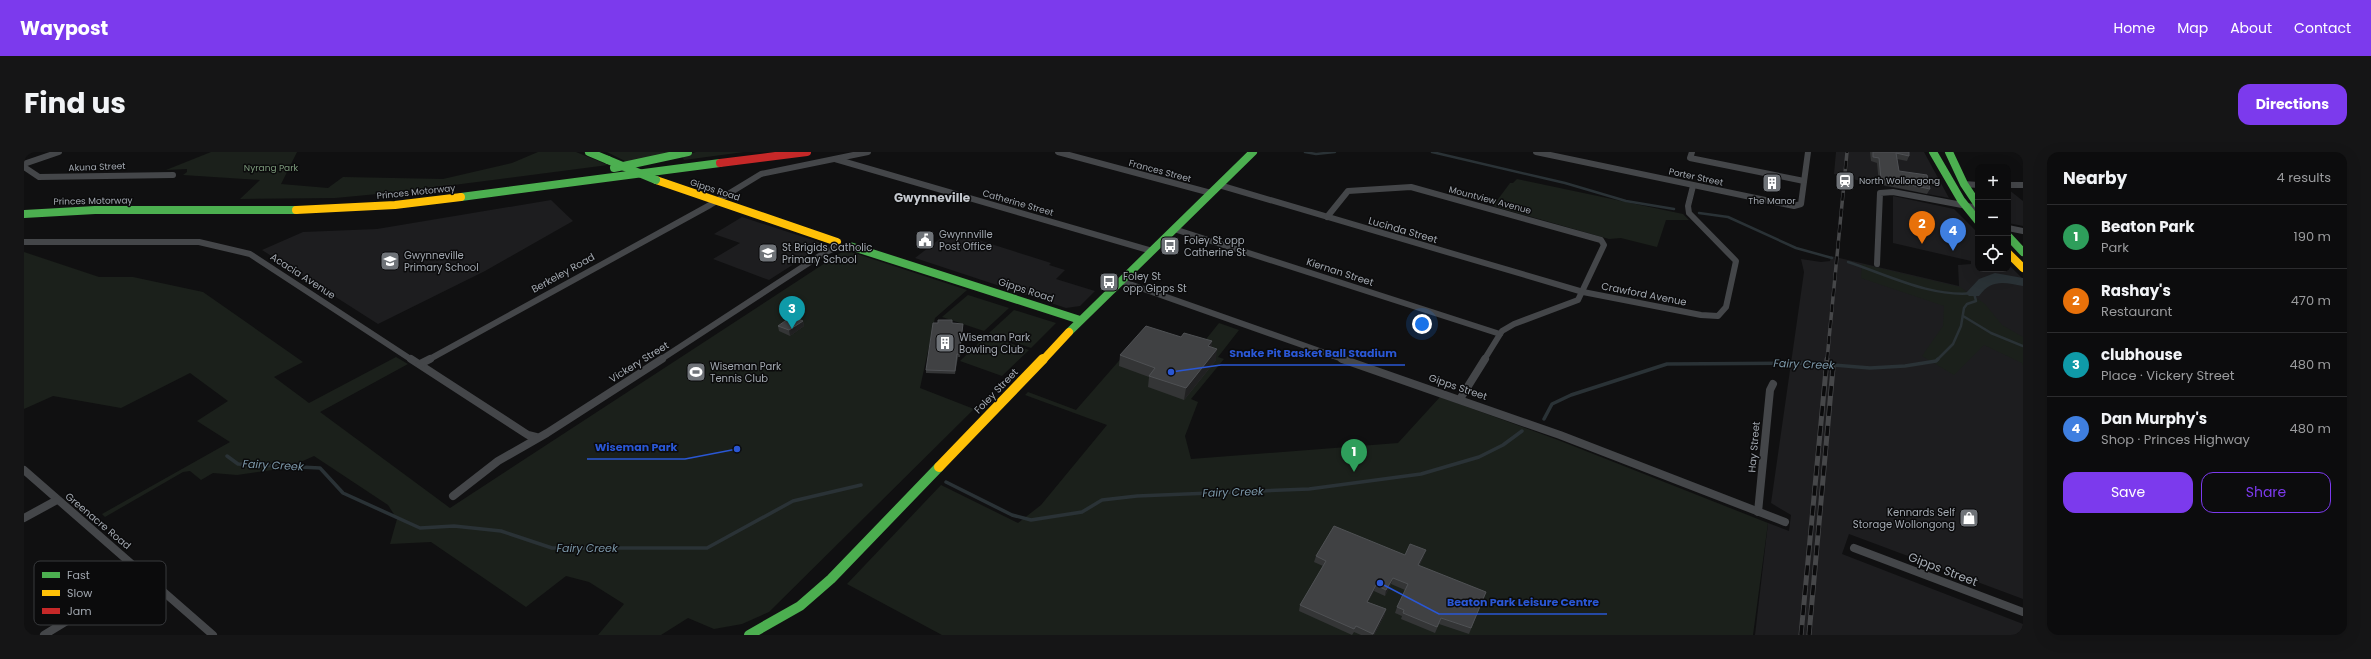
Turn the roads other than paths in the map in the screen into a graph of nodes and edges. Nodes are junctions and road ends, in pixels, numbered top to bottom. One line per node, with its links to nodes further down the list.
1 (59, 152): 15 (street)
2 (589, 152): 26 (main road, Gipps Road, bridge)
3 (688, 152): 19 (main road)
4 (770, 152): 19 (main road, Princes Motorway)
5 (807, 152): 31 (main road, Princes Motorway)
6 (868, 152): 14 (street)
7 (1058, 152): 25 (street, Frances Street)
8 (1252, 152): 20 (main road, Foley Street)
9 (1536, 152): 24 (street, Porter Street)
10 (1692, 152): 17 (street)
11 (1808, 152): 17 (street, Porter Street)
12 (1934, 152): 28 (main road)
13 (1949, 152): 18 (main road)
14 (834, 159): 26 (street); 40 (street, Catherine Street)
15 (24, 165): 16 (street, Akuna Street)
16 (173, 175)
17 (1804, 181): 24 (street, Porter Street)
18 (1964, 184): 21 (street); 27 (main road)
19 (507, 185): 29 (main road, Princes Motorway)
20 (1219, 185): 25 (main road, Foley Street); 32 (street, Lucinda Street)
21 (1975, 185)
22 (2011, 185): 23 (street)
23 (2023, 185)
24 (1693, 186): 46 (street, Crawford Avenue)
25 (1211, 193): 35 (main road, Foley Street)
26 (716, 201): 39 (main road, Gipps Road); 49 (street, Berkeley Road)
27 (1975, 202)
28 (1964, 206): 30 (street); 33 (main road); 43 (street)
29 (24, 207)
30 (1975, 207)
31 (24, 214)
32 (1327, 217): 46 (street, Lucinda Street); 46 (street, Mountview Avenue)
33 (1975, 218)
34 (2011, 229): 36 (street)
35 (1174, 230): 40 (main road, Foley Street); 48 (street, Kiernan Street)
36 (2023, 231)
37 (2011, 239): 41 (main road)
38 (24, 242): 49 (street, Acacia Avenue)
39 (837, 245): 47 (main road, Gipps Road); 52 (street, Vickery Street)
40 (1152, 251): 45 (main road, Foley Street)
41 (2023, 252)
42 (2011, 256): 44 (main road)
43 (1877, 264)
44 (2023, 268)
45 (1121, 281): 47 (main road, Foley Street); 51 (street, Gipps Street)
46 (1583, 292): 48 (street)
47 (1080, 320): 66 (main road, Foley Street)
48 (1500, 334): 51 (street)
49 (420, 364): 52 (street, Acacia Avenue)
50 (1773, 384): 56 (street, Hay Street)
51 (1460, 399): 56 (street, Gipps Street)
52 (536, 437): 54 (street, Vickery Street)
53 (24, 470): 55 (street, Greenacre Road)
54 (453, 496)
55 (57, 500): 57 (street); 60 (street, Greenacre Road)
56 (1758, 512): 58 (street, Gipps Street)
57 (24, 518)
58 (1785, 522)
59 (1854, 548): 62 (street, Gipps Street)
60 (129, 561)
61 (166, 593): 65 (street, Greenacre Road)
62 (2023, 612)
63 (60, 625): 64 (street)
64 (44, 635)
65 (213, 635)
66 (749, 635)

